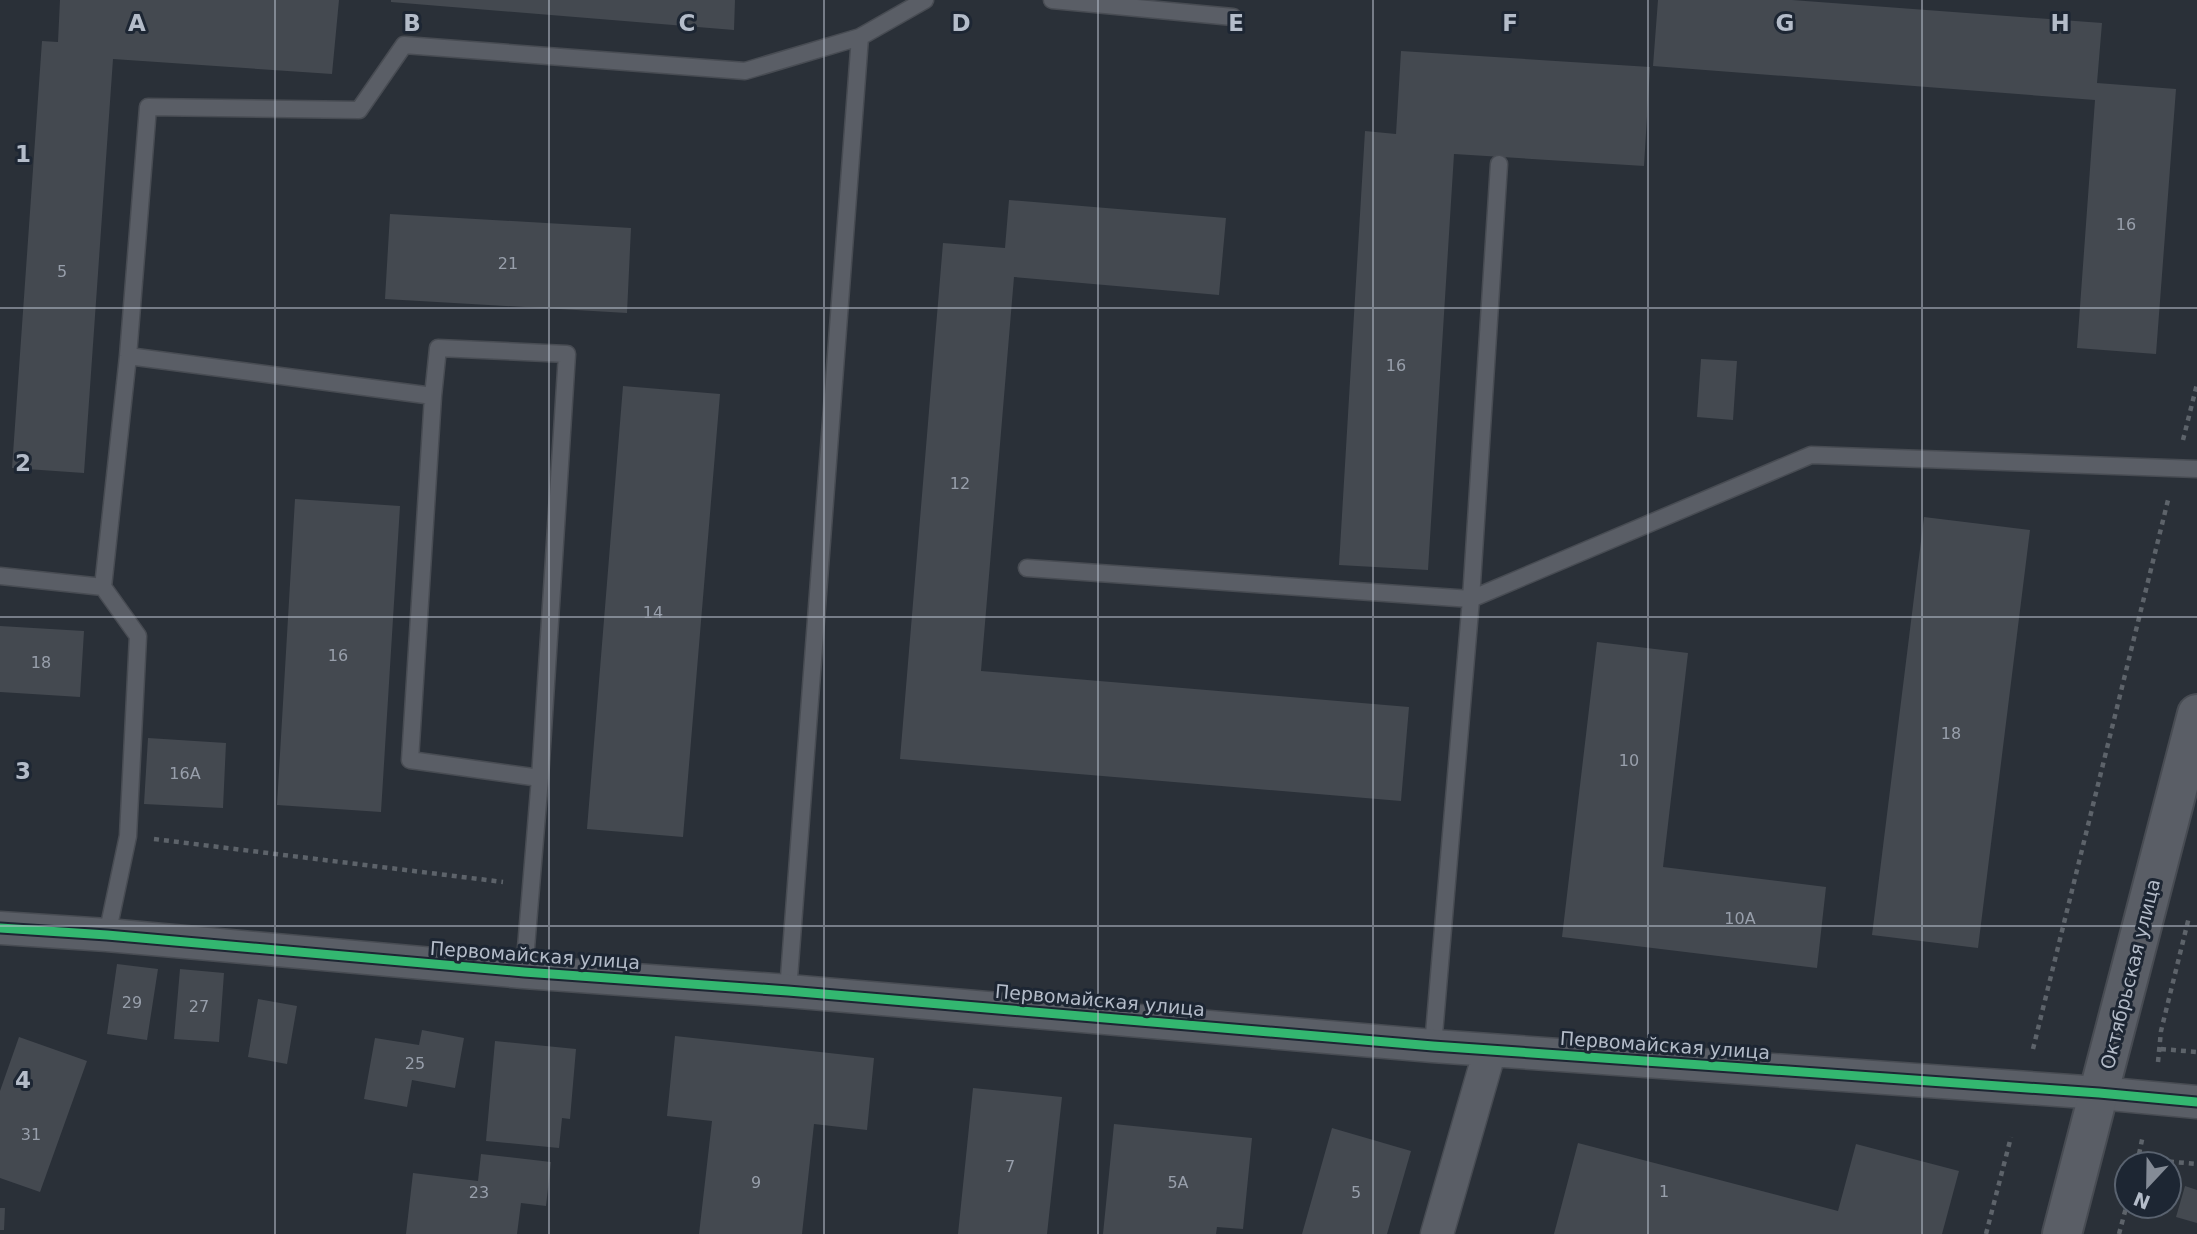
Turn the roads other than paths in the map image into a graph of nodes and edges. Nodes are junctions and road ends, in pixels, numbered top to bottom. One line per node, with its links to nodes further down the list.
1 (925, 0): 4 (lane)
2 (1052, 0): 3 (lane)
3 (1233, 17)
4 (860, 37): 6 (lane); 18 (lane)
5 (1499, 164): 12 (lane)
6 (128, 356): 7 (lane); 11 (lane)
7 (433, 397): 14 (lane); 14 (lane)
8 (2197, 469): 12 (lane)
9 (1027, 568): 12 (lane)
10 (0, 576): 11 (lane)
11 (103, 587): 16 (lane)
12 (1471, 599): 19 (lane)
13 (2197, 714): 21 (street, Октябрьская улица)
14 (540, 778): 17 (lane)
15 (0, 928): 16 (street, Первомайская улица)
16 (107, 935): 17 (street, Первомайская улица)
17 (524, 972): 18 (street, Первомайская улица)
18 (788, 991): 19 (street, Первомайская улица)
19 (1433, 1046): 20 (street, Первомайская улица)
20 (1490, 1050): 21 (street, Первомайская улица); 23 (street)
21 (2099, 1093): 22 (street, Первомайская улица); 24 (street, Октябрьская улица)
22 (2197, 1102)
23 (1437, 1234)
24 (2062, 1234)

